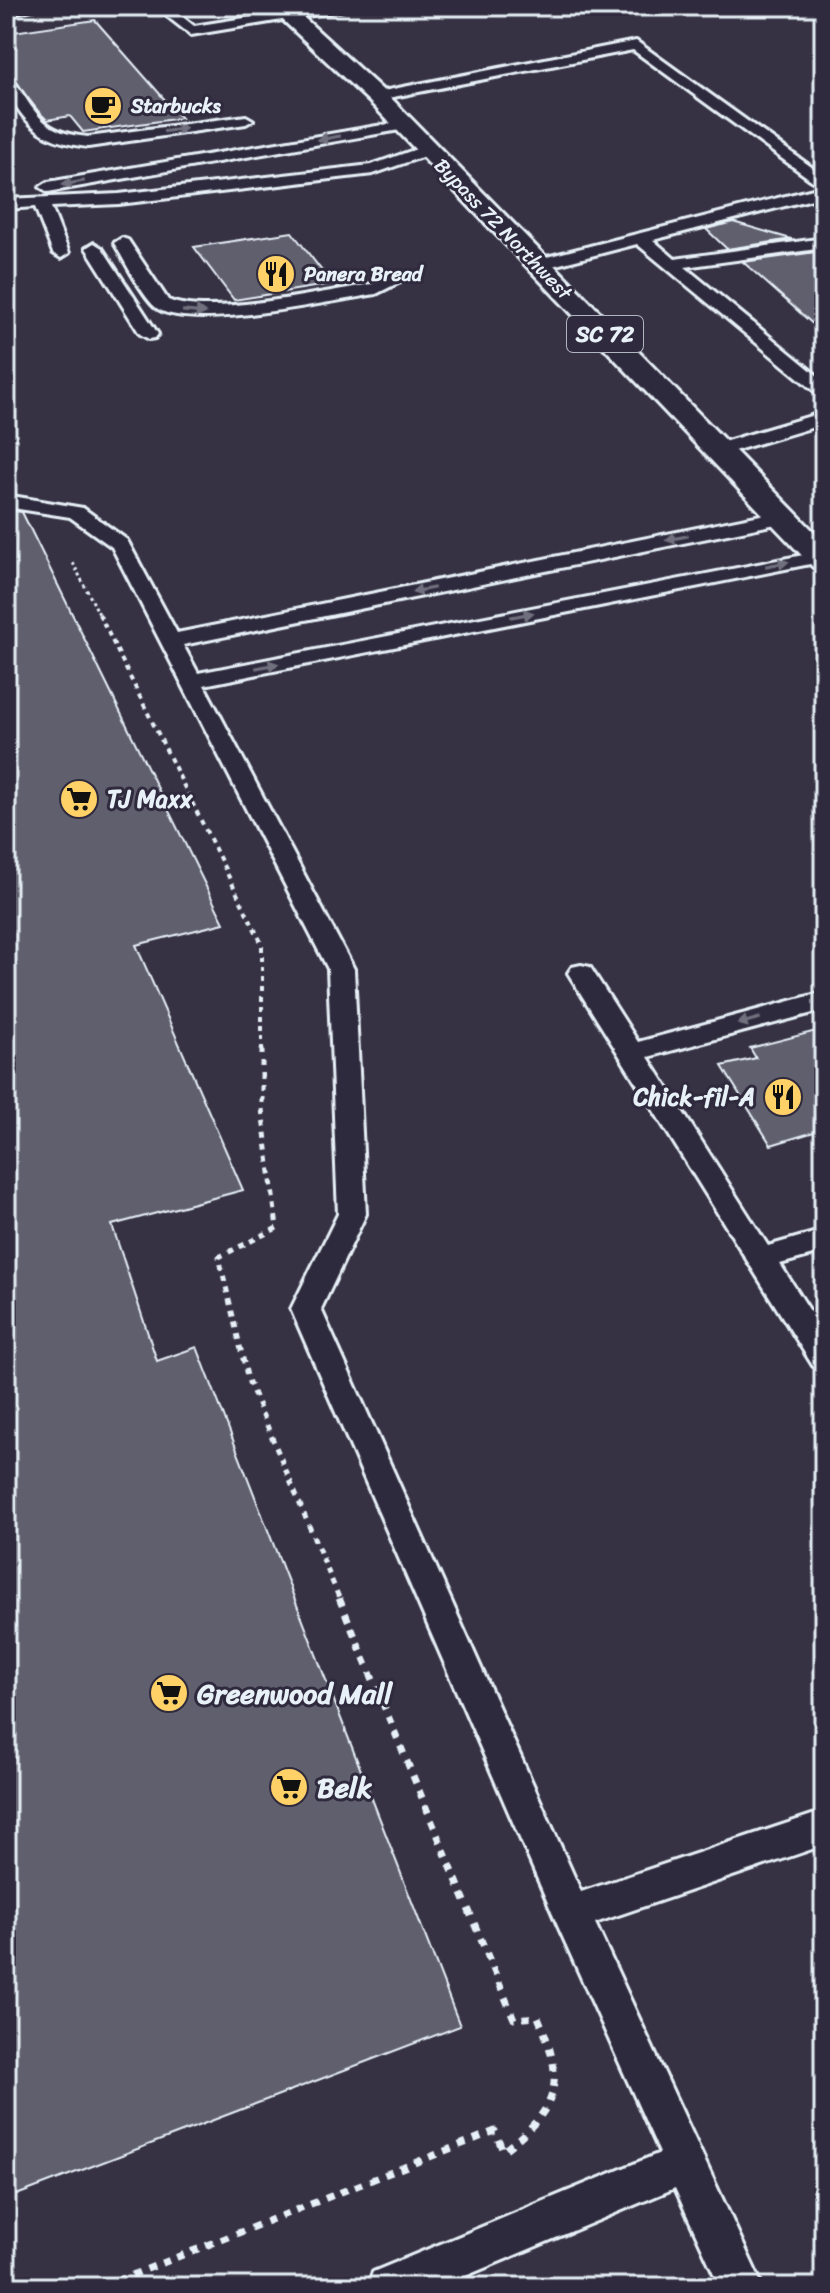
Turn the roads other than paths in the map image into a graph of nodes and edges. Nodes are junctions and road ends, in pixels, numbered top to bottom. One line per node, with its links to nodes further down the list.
1 (38, 6): 5 (lane)
2 (161, 6): 4 (lane)
3 (343, 6): 4 (lane)
4 (284, 10): 7 (highway, Bypass 72 Northwest / SC 72)
5 (6, 11)
6 (9, 88): 8 (lane, one-way to 8)
7 (378, 96): 9 (highway, Bypass 72 Northwest / SC 72); 11 (lane)
8 (246, 120)
9 (406, 125): 10 (highway, Bypass 72 Northwest / SC 72); 13 (lane, one-way to 13)
10 (428, 150): 14 (lane); 22 (highway, Bypass 72 Northwest / SC 72)
11 (824, 183)
12 (824, 191): 16 (lane)
13 (6, 195)
14 (41, 202): 15 (lane); 20 (lane)
15 (6, 204)
16 (640, 238): 21 (lane); 22 (lane)
17 (122, 243): 23 (lane, one-way to 23)
18 (824, 243): 21 (lane)
19 (94, 248): 24 (lane)
20 (61, 253)
21 (672, 264): 25 (lane)
22 (537, 265): 27 (highway, Bypass 72 Northwest / SC 72)
23 (392, 282)
24 (149, 334)
25 (819, 381)
26 (824, 418): 27 (lane)
27 (717, 450): 29 (highway, Bypass 72 Northwest / SC 72)
28 (6, 501): 31 (lane)
29 (781, 517): 30 (highway, Bypass 72 Northwest / SC 72); 31 (lane, one-way to 31)
30 (822, 558): 32 (lane, one-way to 30)
31 (171, 641): 32 (lane)
32 (191, 681): 40 (lane)
33 (581, 973): 35 (lane)
34 (824, 1001): 35 (lane, one-way to 35)
35 (631, 1053): 37 (lane)
36 (824, 1241): 37 (lane)
37 (760, 1259): 38 (lane)
38 (824, 1358)
39 (824, 1828): 40 (lane)
40 (571, 1913): 41 (lane)
41 (685, 2163): 42 (lane); 43 (lane)
42 (388, 2287)
43 (742, 2287)

